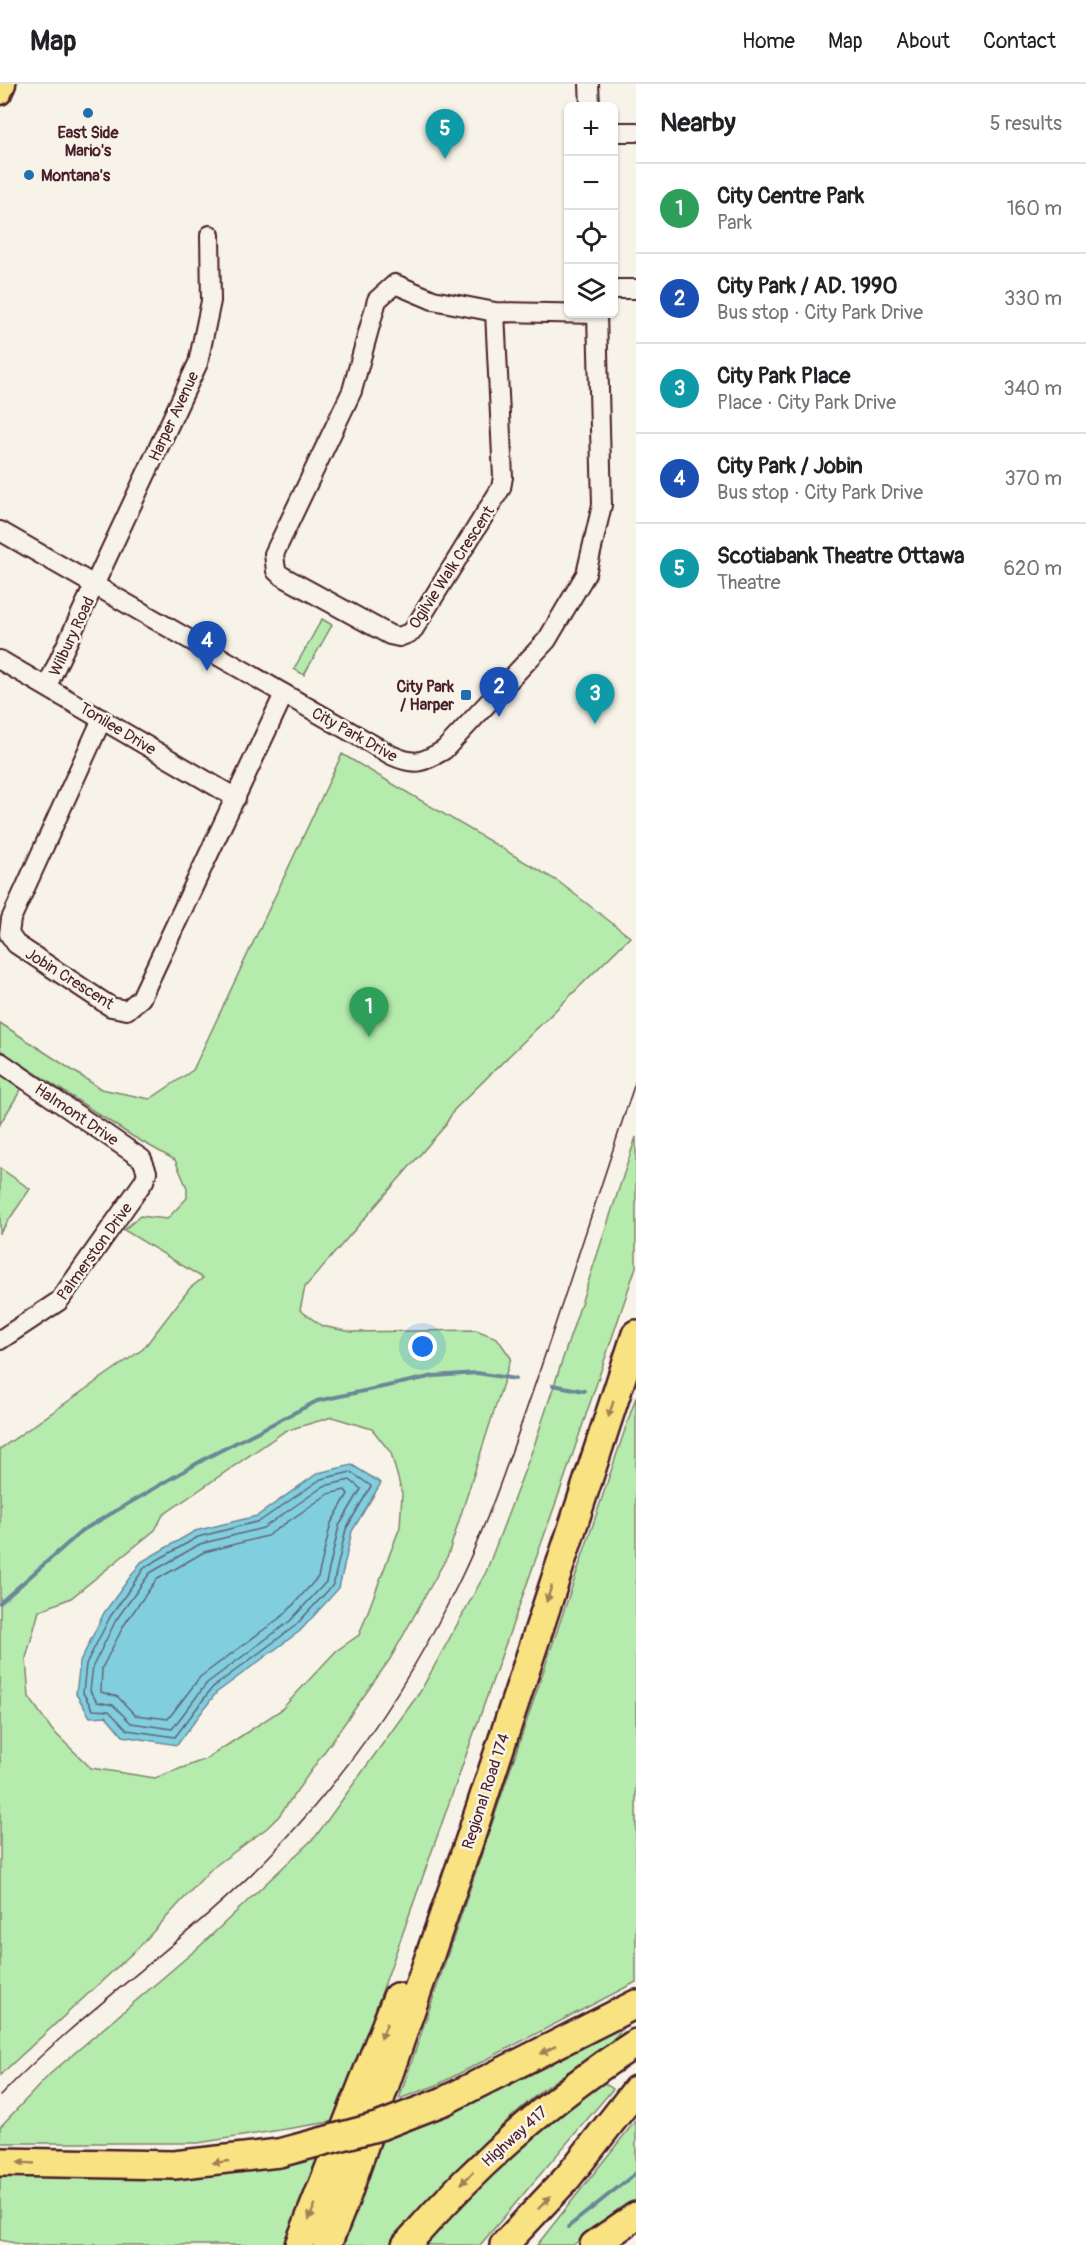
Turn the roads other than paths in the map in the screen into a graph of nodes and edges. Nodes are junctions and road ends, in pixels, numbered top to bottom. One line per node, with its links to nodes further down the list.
1 (4, 84): 3 (main road)
2 (589, 84): 4 (street)
3 (0, 93)
4 (590, 102)
5 (618, 132): 6 (street)
6 (636, 132)
7 (210, 235): 14 (street, Harper Avenue)
8 (618, 289): 9 (street)
9 (636, 289)
10 (495, 312): 10 (street, Ogilvie Walk Crescent); 11 (street)
11 (564, 313)
12 (597, 318): 17 (street, City Park Drive)
13 (0, 531): 14 (street, City Park Drive)
14 (94, 586): 16 (street, Wilbury Road); 17 (street, City Park Drive)
15 (0, 660): 16 (street, Tonilee Drive)
16 (47, 686): 18 (street, Tonilee Drive)
17 (284, 694): 19 (street, Jobin Crescent)
18 (102, 718): 19 (street, Tonilee Drive); 19 (street, Jobin Crescent)
19 (236, 798)
20 (0, 1062): 21 (street, Halmont Drive)
21 (147, 1172): 23 (street, Palmerston Drive)
22 (636, 1334): 24 (highway, Regional Road 174, one-way to 24)
23 (0, 1340)
24 (513, 1703): 30 (highway, one-way to 30); 31 (highway, Regional Road 174)
25 (629, 2007): 28 (highway, one-way to 28, bridge)
26 (636, 2043): 32 (highway, Highway 417, one-way to 32)
27 (636, 2090): 33 (highway, one-way to 27)
28 (0, 2162)
29 (636, 2216): 34 (highway)
30 (299, 2245)
31 (327, 2245)
32 (406, 2245)
33 (504, 2245)
34 (594, 2245)

